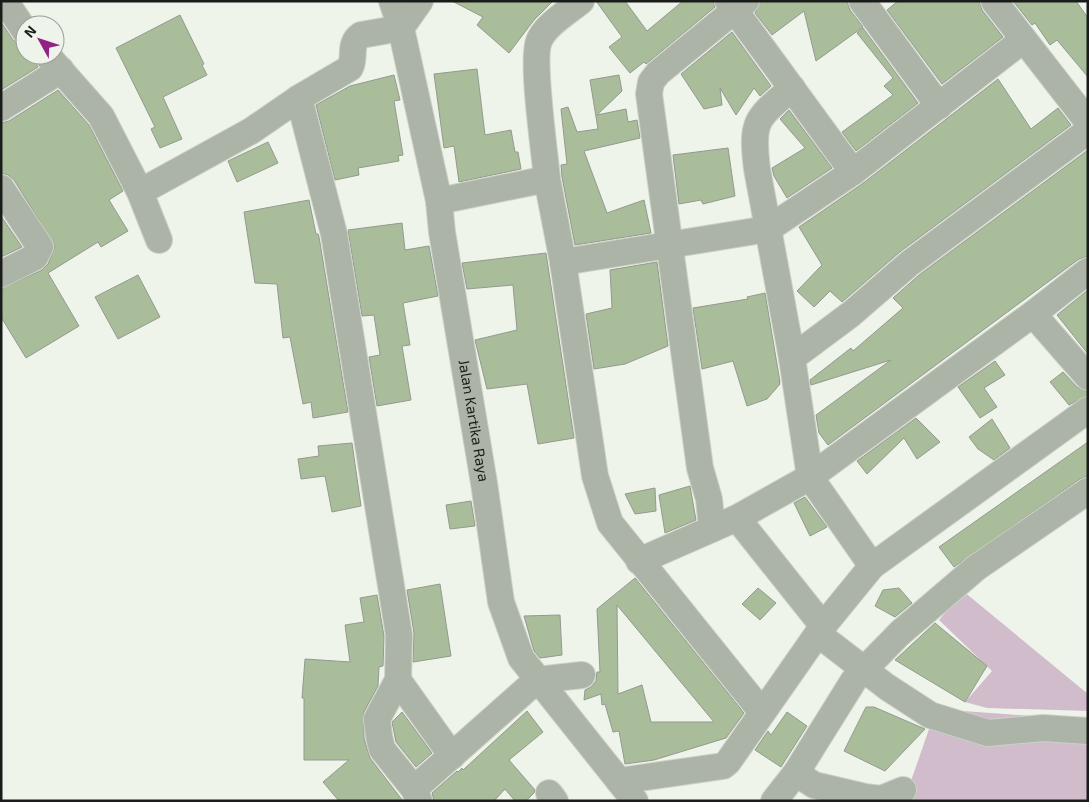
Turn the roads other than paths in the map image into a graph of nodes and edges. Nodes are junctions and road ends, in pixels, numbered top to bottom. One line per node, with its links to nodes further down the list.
1 (5, 1): 8 (street)
2 (392, 1): 9 (street, Jalan Kartika Raya)
3 (420, 1): 9 (street)
4 (581, 1): 20 (street)
5 (862, 1): 15 (street)
6 (994, 1): 10 (street)
7 (736, 4): 13 (street); 26 (street)
8 (15, 16)
9 (401, 28): 14 (street); 23 (street, Jalan Kartika Raya)
10 (1023, 40): 15 (street); 17 (street)
11 (51, 65): 16 (street)
12 (57, 65): 22 (street)
13 (792, 88): 19 (street); 24 (street)
14 (299, 98): 22 (street); 43 (street)
15 (939, 106): 19 (street)
16 (1, 108)
17 (1088, 122)
18 (1088, 131): 31 (street)
19 (853, 172): 24 (street)
20 (547, 179): 23 (street); 27 (street)
21 (1, 188): 29 (street)
22 (140, 192): 25 (street)
23 (439, 200): 44 (street, Jalan Kartika Raya)
24 (768, 229): 26 (street); 31 (street)
25 (159, 240)
26 (668, 246): 27 (street); 37 (street)
27 (563, 262): 38 (street)
28 (1088, 271): 30 (street)
29 (1, 274)
30 (1033, 314): 32 (street); 34 (street)
31 (792, 358): 34 (street)
32 (1088, 377)
33 (1088, 410): 39 (street)
34 (810, 477): 36 (street); 39 (street)
35 (1088, 491): 42 (street)
36 (737, 518): 37 (street); 40 (street)
37 (712, 529): 38 (street)
38 (639, 561): 45 (street)
39 (872, 566): 40 (street)
40 (821, 630): 42 (street); 45 (street)
41 (582, 675): 44 (street)
42 (874, 677): 46 (street); 48 (street)
43 (398, 680): 47 (street); 51 (street)
44 (537, 680): 47 (street); 49 (street, Jalan Kartika Raya)
45 (762, 712): 49 (street)
46 (1088, 731)
47 (452, 756): 51 (street)
48 (805, 780): 50 (street); 53 (street)
49 (619, 781): 52 (street, Jalan Kartika Raya)
50 (902, 790)
51 (416, 795)
52 (635, 801)
53 (774, 801)

